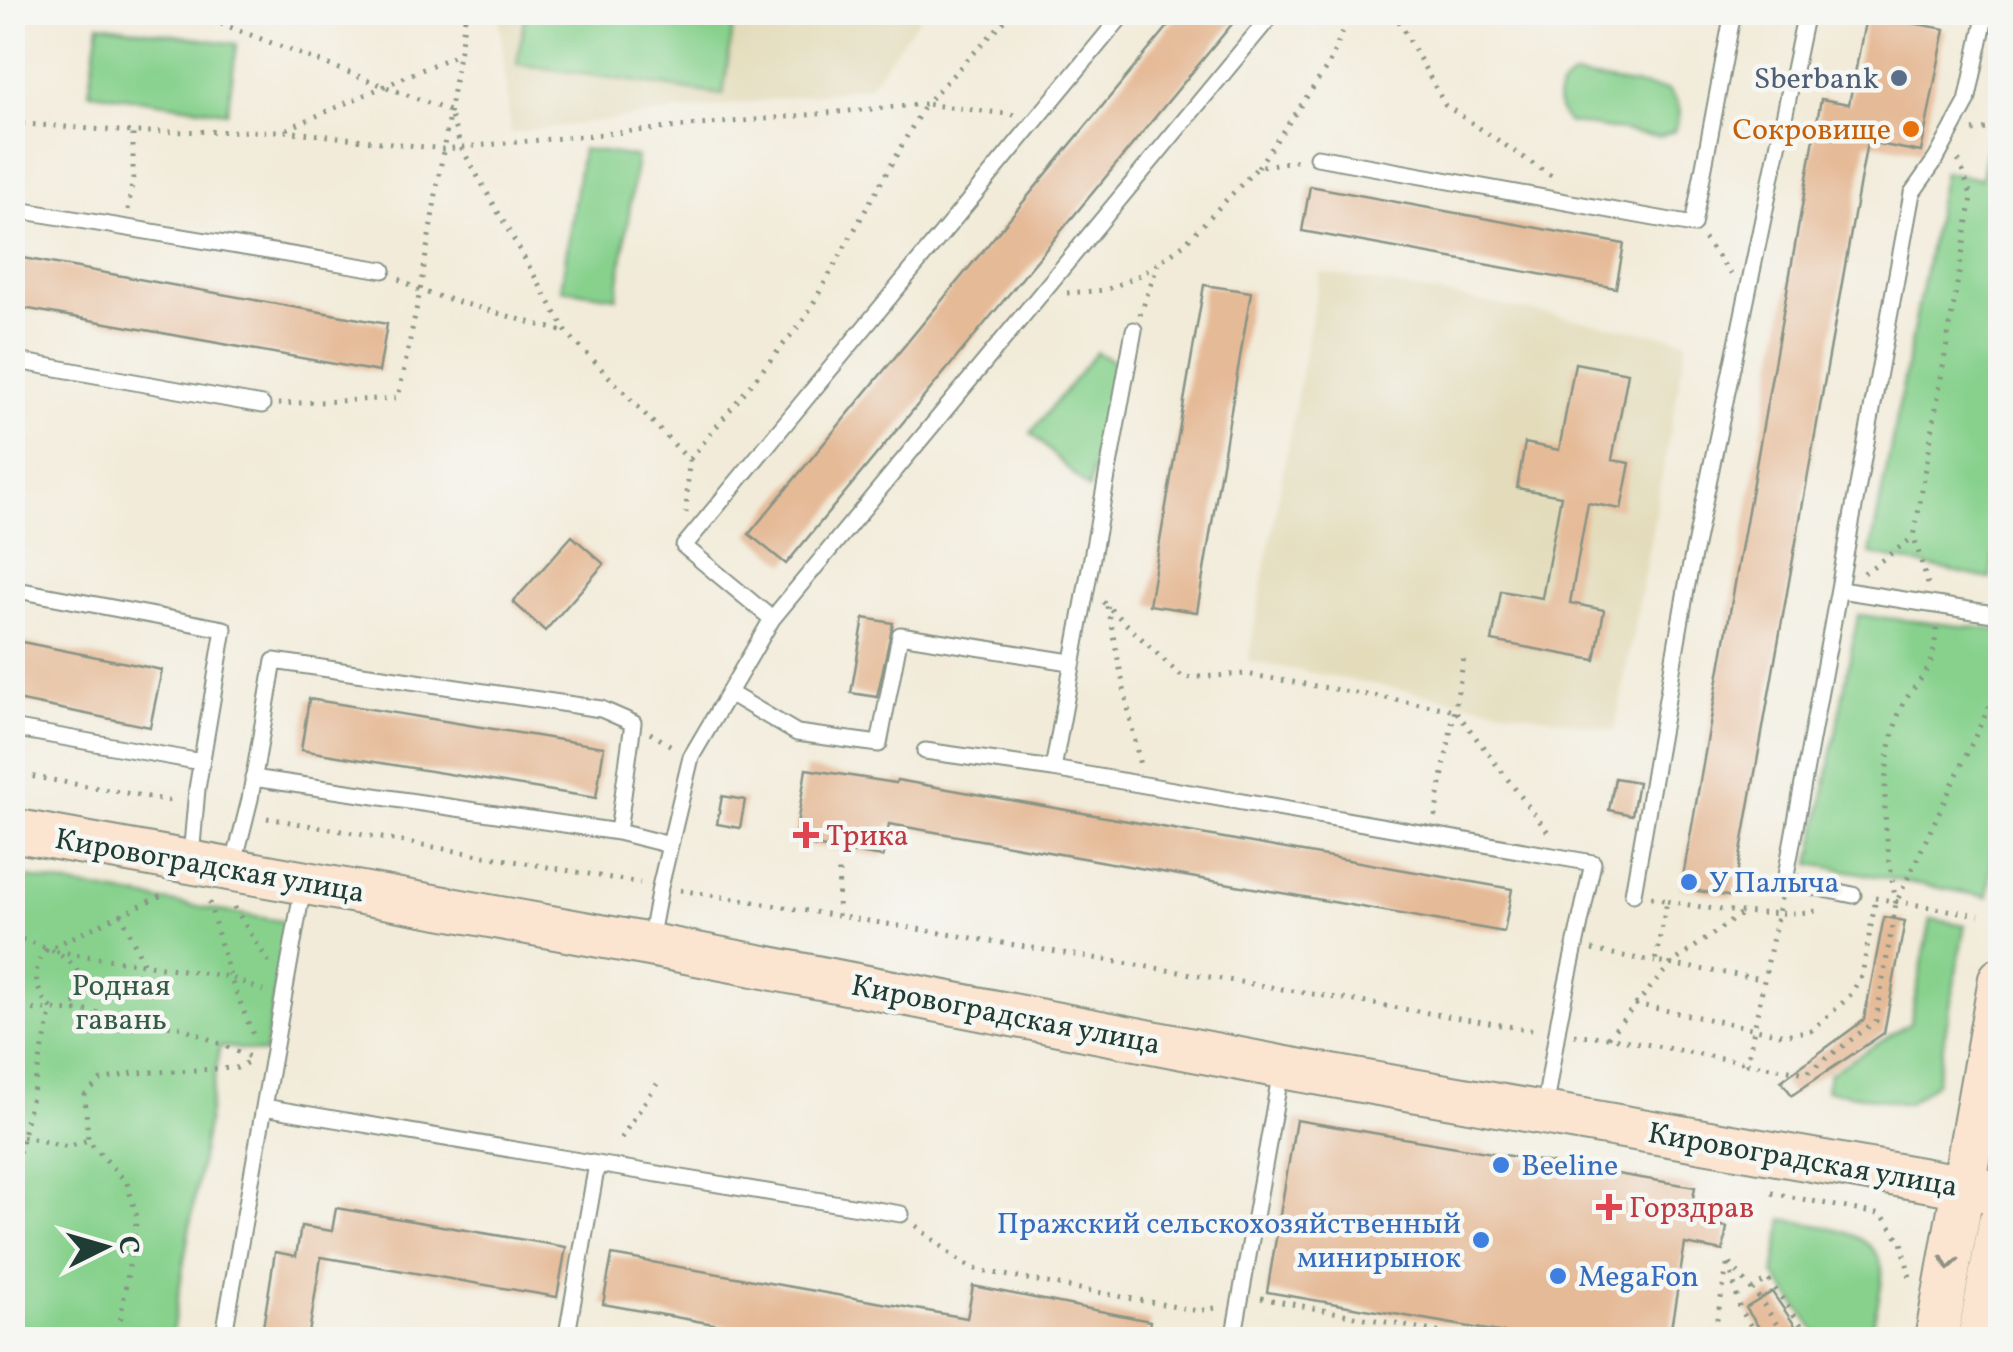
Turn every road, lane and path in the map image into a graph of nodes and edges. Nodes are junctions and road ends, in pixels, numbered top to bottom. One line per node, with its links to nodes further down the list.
1 (191, 12): 12 (path)
2 (466, 12): 11 (path)
3 (1013, 12): 13 (path)
4 (1125, 12): 15 (lane)
5 (1274, 12): 32 (lane)
6 (1351, 12): 23 (path)
7 (1394, 12): 24 (path)
8 (1733, 12): 26 (lane)
9 (1806, 12): 31 (lane)
10 (1986, 12): 19 (lane)
11 (460, 53): 12 (path); 14 (path)
12 (388, 87): 14 (path); 17 (path)
13 (924, 104): 15 (path); 20 (path); 37 (path)
14 (449, 111): 20 (path); 21 (path)
15 (1038, 118): 39 (lane)
16 (12, 123): 18 (path)
17 (284, 130): 18 (path); 21 (path)
18 (133, 132): 27 (path)
19 (1949, 134): 38 (path); 41 (lane)
20 (461, 147): 21 (path); 34 (path)
21 (443, 148): 30 (path)
22 (1318, 156): 23 (path); 24 (lane)
23 (1258, 167): 28 (path)
24 (1600, 208): 26 (lane)
25 (12, 209): 27 (lane)
26 (1693, 225): 31 (path)
27 (125, 228): 29 (lane)
28 (1159, 261): 32 (path); 33 (path)
29 (383, 270): 30 (path)
30 (420, 291): 34 (path); 36 (path)
31 (1748, 295): 75 (lane)
32 (1040, 296): 46 (lane)
33 (1134, 330): 42 (lane)
34 (567, 333): 37 (path)
35 (12, 360): 36 (lane)
36 (262, 405)
37 (689, 460): 39 (path)
38 (1914, 537): 41 (path); 44 (path)
39 (684, 546): 46 (lane)
40 (12, 589): 56 (lane)
41 (1840, 590): 44 (lane); 71 (lane)
42 (1083, 598): 43 (path); 48 (lane)
43 (1106, 603): 51 (path); 60 (path)
44 (1935, 607): 45 (lane); 79 (path)
45 (2000, 615)
46 (772, 619): 50 (lane)
47 (1464, 658): 51 (path)
48 (1070, 662): 50 (lane); 57 (lane)
49 (2000, 684): 79 (path)
50 (729, 694): 55 (lane)
51 (1455, 710): 64 (path); 67 (path)
52 (633, 723): 55 (path); 59 (lane); 63 (lane)
53 (12, 728): 56 (lane)
54 (925, 751): 57 (lane)
55 (691, 757): 65 (lane)
56 (201, 762): 61 (lane)
57 (1053, 769): 60 (lane)
58 (12, 774): 61 (path)
59 (253, 778): 62 (lane); 63 (lane)
60 (1144, 785): 64 (lane)
61 (195, 805): 68 (lane)
62 (245, 814): 72 (path); 73 (lane)
63 (618, 832): 65 (lane)
64 (1432, 834): 67 (lane)
65 (670, 845): 72 (lane)
66 (14, 849): 68 (street, Кировоградская улица); 86 (path)
67 (1568, 858): 88 (lane)
68 (191, 861): 73 (street, Кировоградская улица)
69 (839, 864): 85 (path)
70 (304, 881): 73 (street, Кировоградская улица); 87 (street, Кировоградская улица); 96 (lane)
71 (1785, 881): 77 (lane); 83 (path)
72 (660, 887): 85 (path); 87 (lane)
73 (225, 892): 93 (path); 96 (path)
74 (164, 894): 81 (path)
75 (1633, 894): 76 (path)
76 (1667, 901): 82 (path); 90 (path)
77 (1854, 901): 78 (path); 78 (path)
78 (1876, 901): 79 (path); 100 (path)
79 (1896, 903): 84 (path); 105 (path)
80 (1836, 908): 83 (path)
81 (121, 913): 89 (path); 91 (path)
82 (1741, 914): 83 (path); 92 (path)
83 (1777, 915): 94 (path)
84 (1978, 915)
85 (838, 916): 101 (path)
86 (13, 936): 89 (path)
87 (650, 945): 106 (street, Кировоградская улица)
88 (1574, 947): 90 (path); 101 (lane)
89 (46, 950): 91 (path); 99 (path); 99 (path)
90 (1655, 962): 92 (path)
91 (144, 963): 93 (path)
92 (1671, 964): 94 (path); 97 (path)
93 (230, 976): 96 (path); 104 (path)
94 (1763, 979): 100 (path)
95 (2000, 979): 117 (street)
96 (284, 992): 107 (lane)
97 (1635, 1004): 100 (path); 102 (path)
98 (12, 1009): 99 (path)
99 (52, 1009): 103 (path); 112 (path)
100 (1752, 1028): 105 (path)
101 (1557, 1034): 102 (path); 110 (lane)
102 (1608, 1037): 105 (path)
103 (253, 1059): 104 (path); 114 (path)
104 (262, 1060): 107 (path)
105 (1747, 1063)
106 (1281, 1067): 110 (street, Кировоградская улица); 129 (lane)
107 (269, 1078): 109 (lane)
108 (657, 1084): 113 (path)
109 (264, 1108): 115 (lane); 127 (lane)
110 (1544, 1113): 117 (street, Кировоградская улица)
111 (12, 1134): 112 (path)
112 (23, 1135): 114 (path); 116 (path)
113 (621, 1138)
114 (88, 1140): 126 (path)
115 (597, 1164): 119 (lane); 128 (lane)
116 (12, 1183)
117 (1982, 1190): 135 (street, one-way to 135)
118 (1772, 1193): 122 (path)
119 (901, 1214): 125 (path)
120 (2000, 1222): 136 (street)
121 (1728, 1261): 123 (path); 131 (path); 132 (path)
122 (1912, 1286)
123 (1752, 1290): 133 (path); 134 (path)
124 (1267, 1296): 130 (path)
125 (1225, 1306)
126 (118, 1340)
127 (223, 1340)
128 (566, 1340)
129 (1232, 1340)
130 (1479, 1340)
131 (1713, 1340)
132 (1758, 1340)
133 (1787, 1340)
134 (1812, 1340)
135 (1936, 1340)
136 (1979, 1340)

